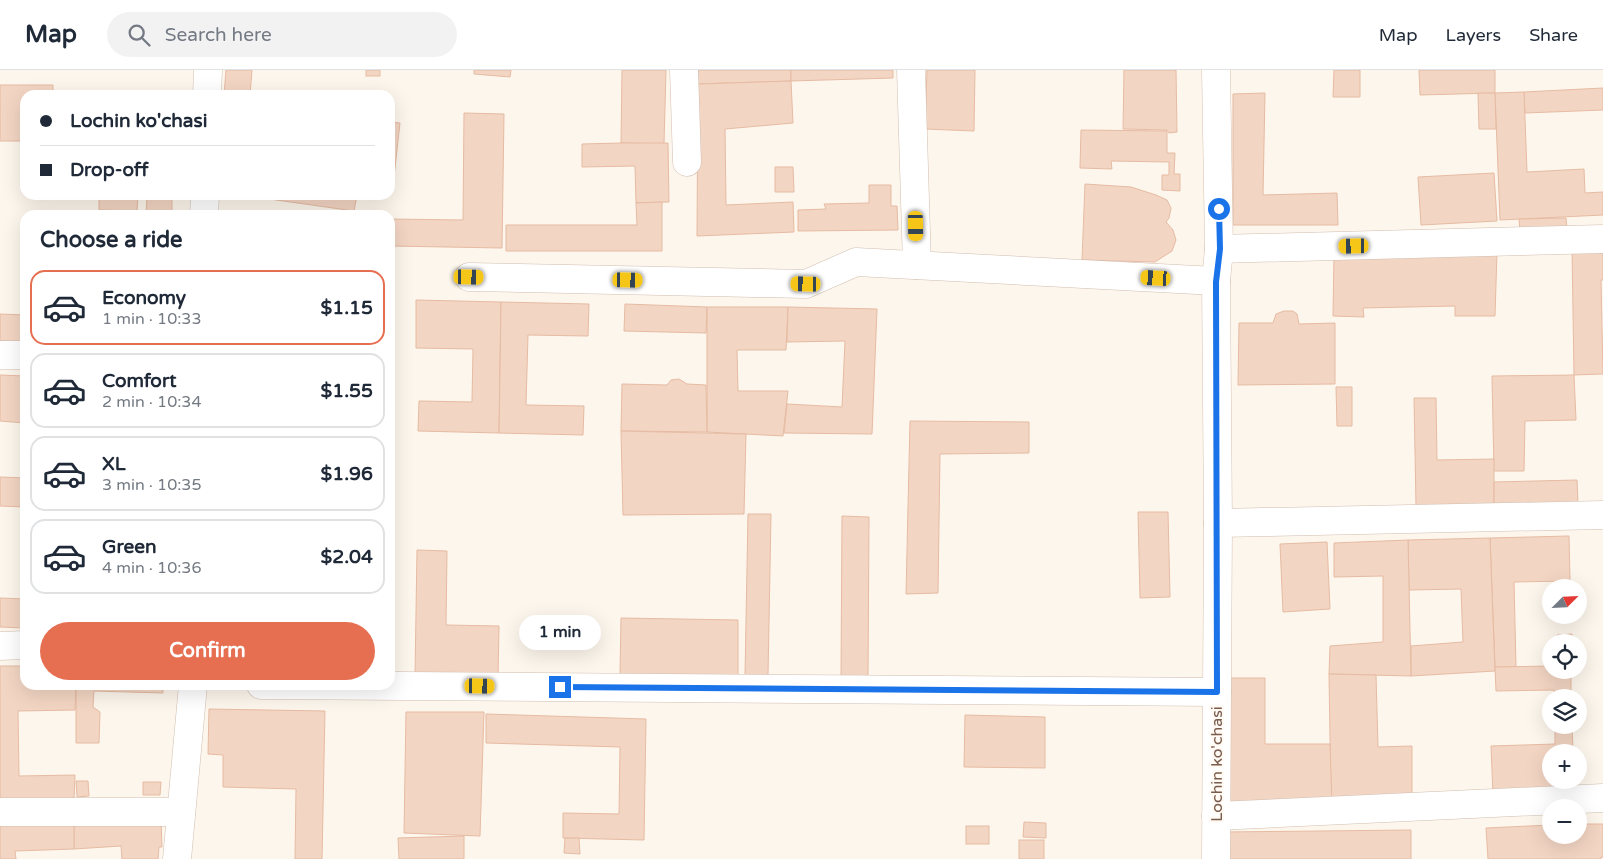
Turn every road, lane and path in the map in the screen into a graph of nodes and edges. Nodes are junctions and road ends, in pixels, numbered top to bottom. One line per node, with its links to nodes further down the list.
1 (208, 70): 5 (street)
2 (684, 70): 6 (street)
3 (911, 70): 9 (street)
4 (1216, 70): 8 (street, Lochin ko'chasi)
5 (207, 90)
6 (686, 162)
7 (1603, 239): 8 (street)
8 (1220, 249): 11 (street, Lochin ko'chasi)
9 (917, 265): 10 (street); 11 (street)
10 (469, 277)
11 (1216, 282): 15 (street, Lochin ko'chasi)
12 (0, 355): 13 (street)
13 (20, 355)
14 (1603, 515): 15 (street)
15 (1218, 523): 20 (street, Lochin ko'chasi)
16 (20, 645): 17 (street)
17 (0, 646)
18 (395, 686): 20 (street)
19 (193, 690): 23 (street)
20 (1217, 692): 24 (street, Lochin ko'chasi)
21 (1603, 798): 24 (street)
22 (0, 812): 23 (street)
23 (181, 812): 25 (street)
24 (1216, 816): 26 (street, Lochin ko'chasi)
25 (177, 859)
26 (1216, 859)

